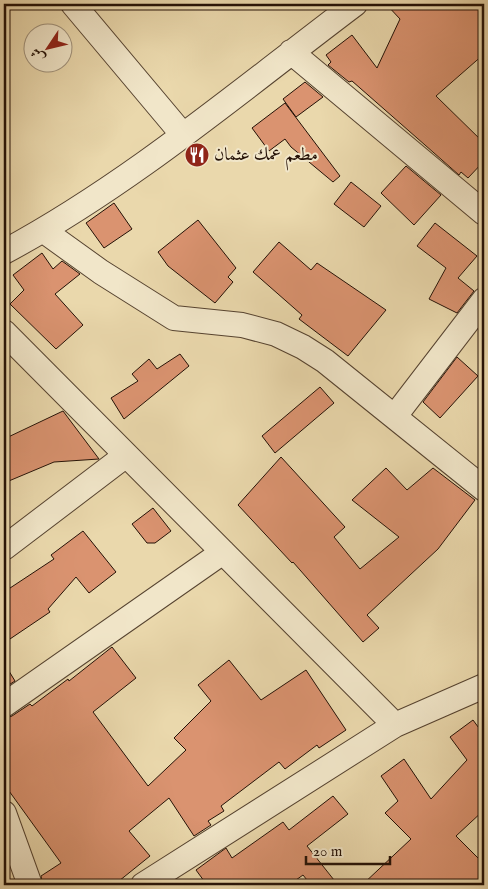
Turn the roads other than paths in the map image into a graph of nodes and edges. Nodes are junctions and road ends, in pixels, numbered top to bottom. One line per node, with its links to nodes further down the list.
1 (73, 4): 4 (street)
2 (355, 4): 3 (street)
3 (292, 52): 4 (street); 5 (street)
4 (183, 135): 6 (street)
5 (484, 213)
6 (44, 230): 7 (street); 10 (street)
7 (4, 252)
8 (484, 300): 10 (street)
9 (4, 332): 11 (street)
10 (395, 416): 12 (street)
11 (125, 456): 13 (street); 14 (street)
12 (484, 488)
13 (4, 548)
14 (223, 552): 16 (street); 17 (street)
15 (484, 686): 17 (street)
16 (4, 705)
17 (395, 725): 19 (street)
18 (4, 813): 20 (street)
19 (147, 884)
20 (30, 885)

